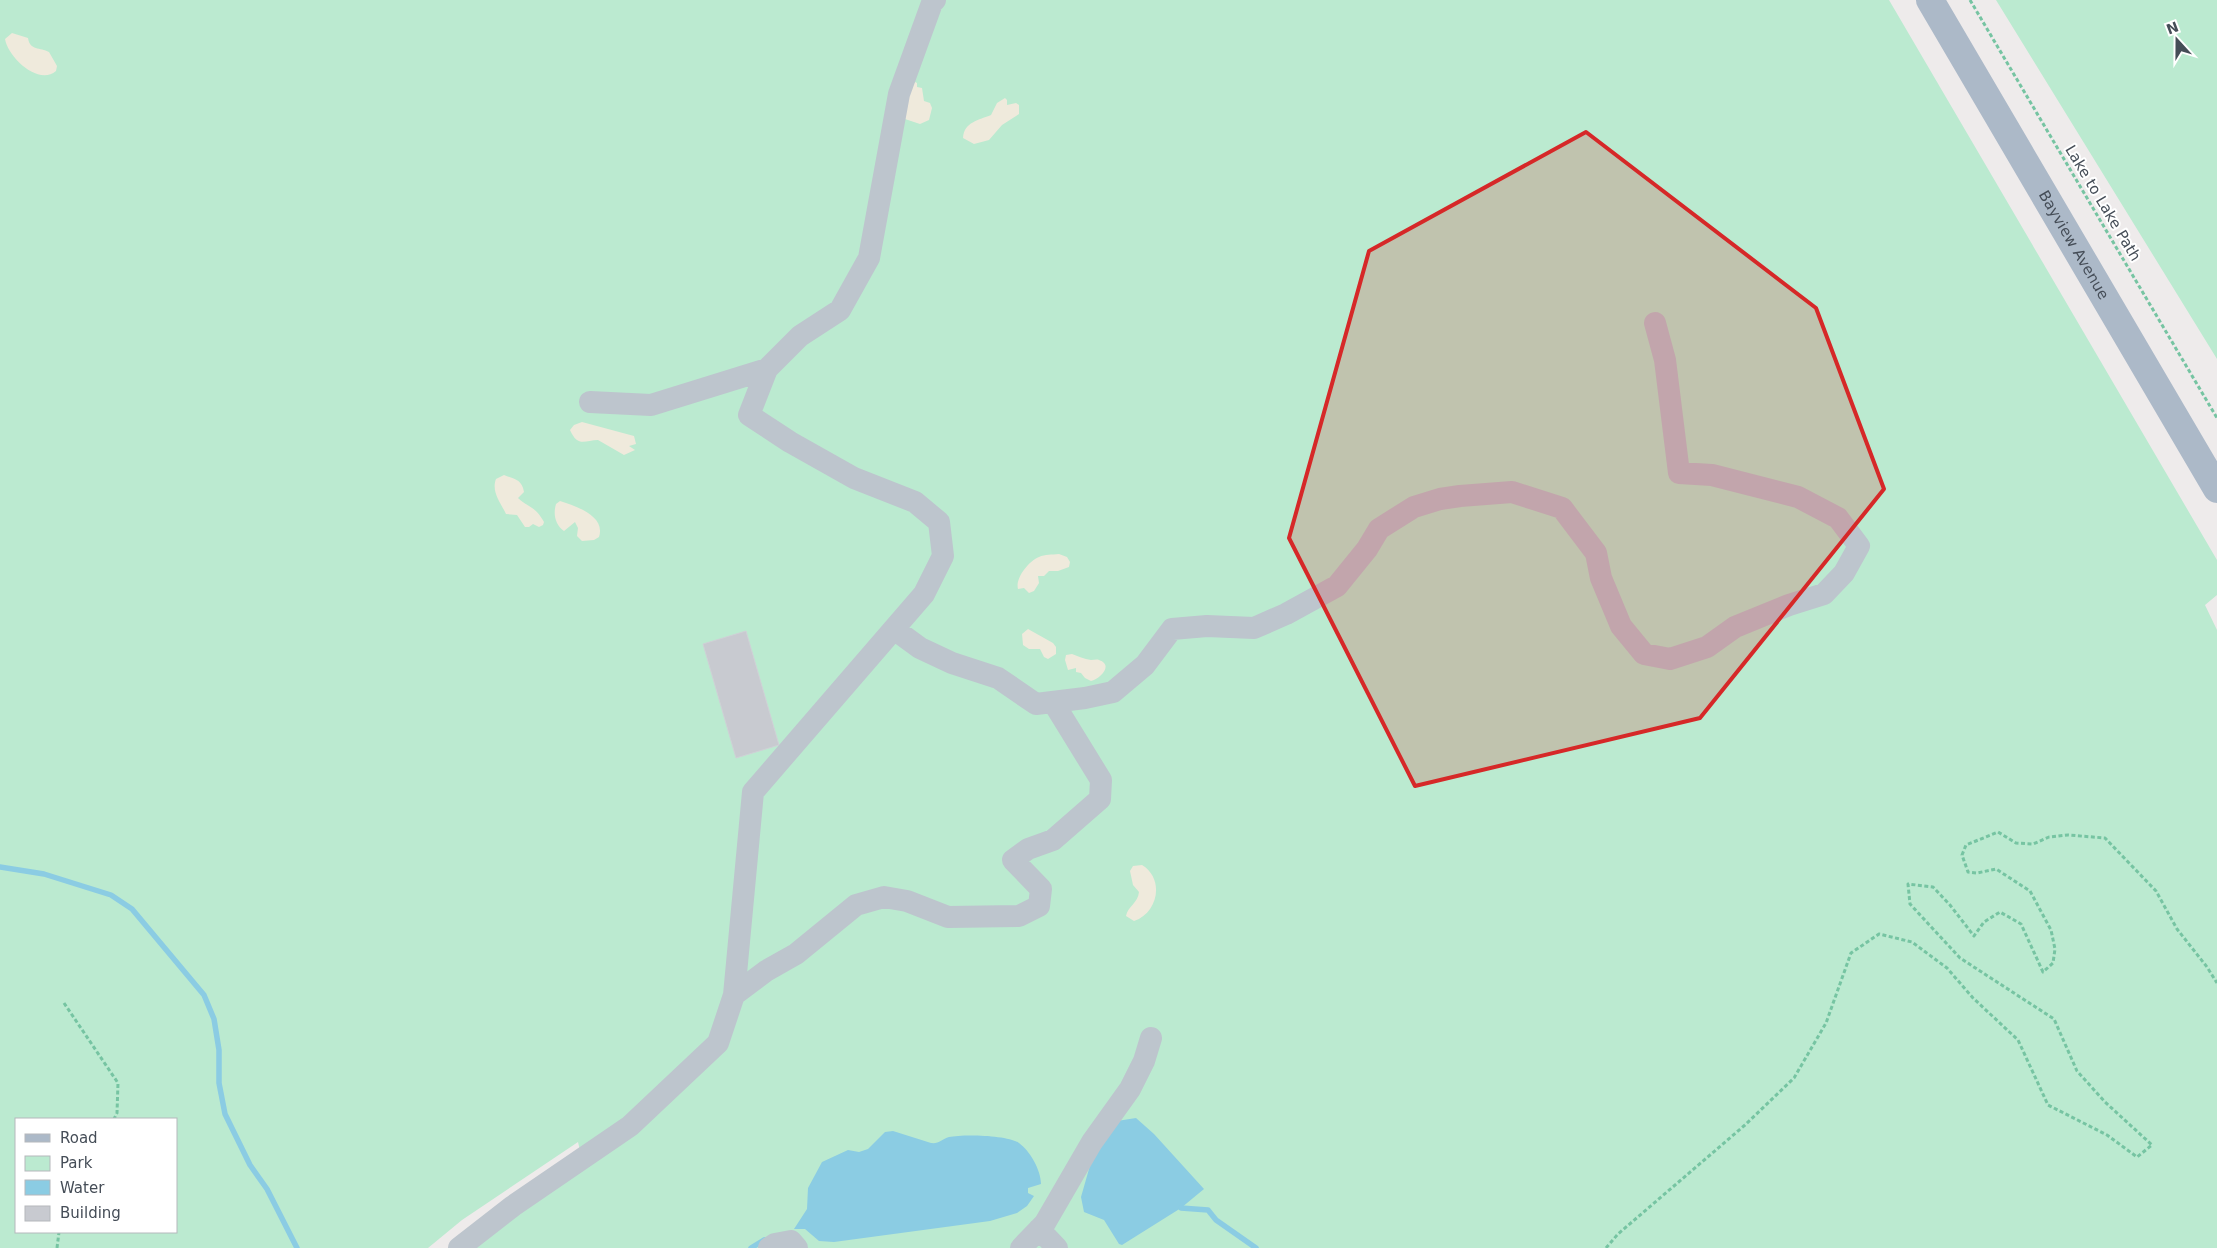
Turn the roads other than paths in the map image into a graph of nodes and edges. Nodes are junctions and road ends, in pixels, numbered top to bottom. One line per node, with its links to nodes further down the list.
1 (935, 0): 4 (lane)
2 (1930, 0): 6 (main road, Bayview Avenue)
3 (1655, 323): 8 (lane)
4 (767, 369): 5 (lane); 7 (lane)
5 (590, 402)
6 (2217, 489)
7 (894, 629): 8 (lane); 9 (lane)
8 (1054, 702): 9 (lane)
9 (734, 995): 12 (lane)
10 (1151, 1038): 11 (lane)
11 (1039, 1229): 15 (lane); 16 (lane)
12 (459, 1248)
13 (770, 1248): 14 (lane)
14 (797, 1248)
15 (1021, 1248)
16 (1057, 1248)

